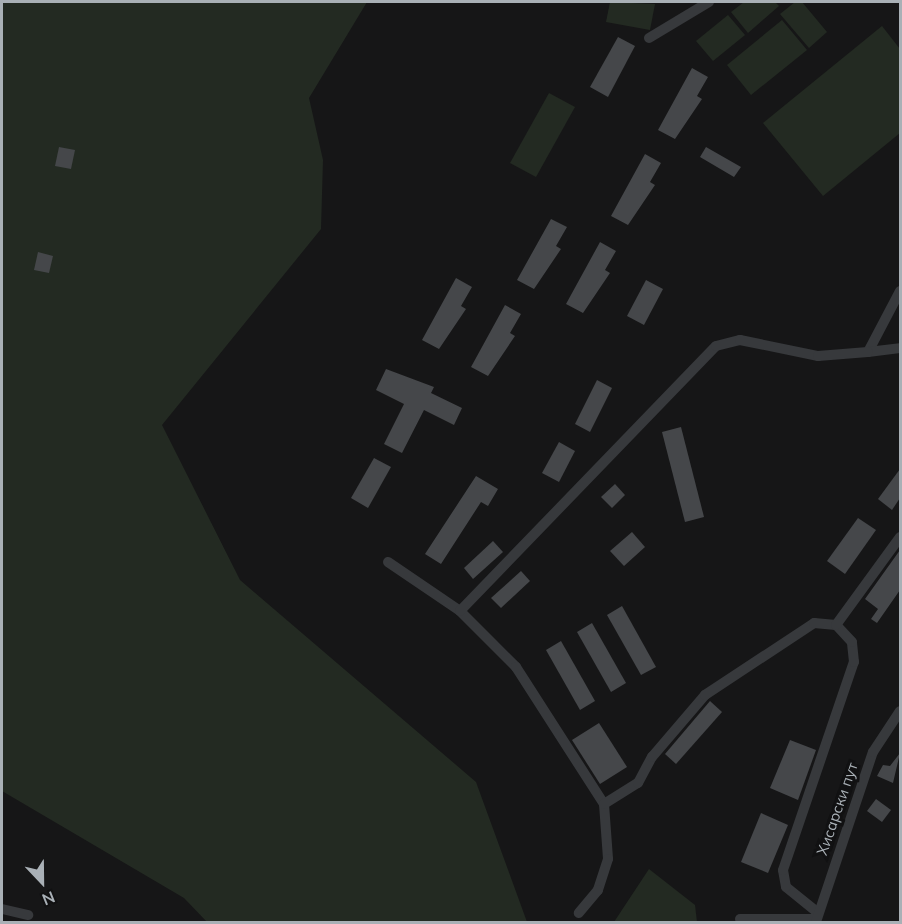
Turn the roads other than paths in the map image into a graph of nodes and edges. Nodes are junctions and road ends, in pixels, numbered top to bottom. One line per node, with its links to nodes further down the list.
1 (709, 2): 2 (street)
2 (649, 38)
3 (900, 291): 5 (street)
4 (900, 348): 5 (street)
5 (868, 352): 8 (street)
6 (900, 537): 9 (street)
7 (388, 562): 8 (street)
8 (460, 611): 11 (street)
9 (836, 625): 11 (street); 15 (street)
10 (900, 712): 15 (street, Хисарски пут)
11 (604, 804): 13 (street)
12 (2, 909): 14 (street)
13 (579, 914)
14 (28, 915)
15 (816, 918): 16 (street)
16 (740, 919)

